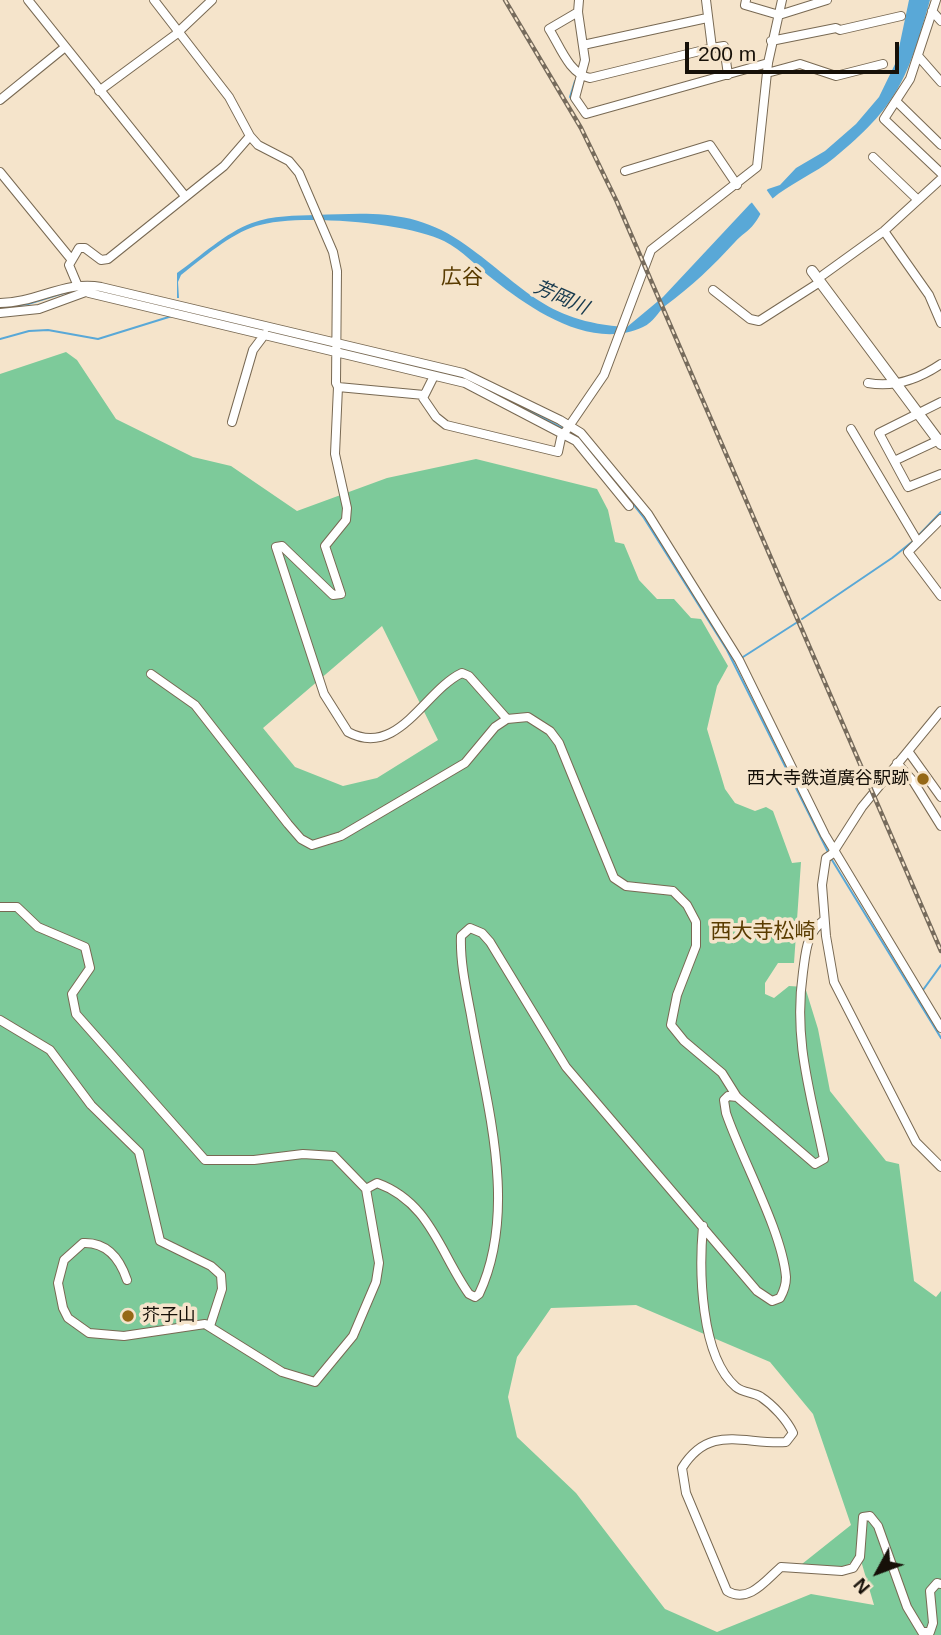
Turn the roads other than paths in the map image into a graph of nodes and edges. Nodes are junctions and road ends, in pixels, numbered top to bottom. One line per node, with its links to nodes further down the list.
1 (28, 0): 19 (street)
2 (154, 0): 16 (street)
3 (212, 0): 16 (street)
4 (579, 0): 11 (street)
5 (706, 0): 14 (street)
6 (746, 0): 12 (street)
7 (782, 0): 12 (street)
8 (827, 0): 12 (street)
9 (936, 0): 10 (street)
10 (932, 10): 15 (street); 21 (street)
11 (578, 12): 18 (street); 26 (street)
12 (779, 15): 17 (street)
13 (901, 16): 17 (street)
14 (708, 18): 18 (street); 20 (street)
15 (941, 21)
16 (178, 30): 28 (street); 31 (street)
17 (771, 41): 22 (street)
18 (583, 45): 26 (street)
19 (64, 48): 28 (street); 29 (street)
20 (712, 48): 25 (street); 26 (street)
21 (919, 57): 27 (street); 30 (street)
22 (768, 63): 24 (street); 25 (street)
23 (883, 64): 24 (street)
24 (767, 73): 38 (street)
25 (728, 75): 26 (street)
26 (582, 76)
27 (941, 82)
28 (99, 91): 39 (street)
29 (0, 100)
30 (897, 102): 32 (street); 36 (street)
31 (250, 136): 39 (street); 52 (street)
32 (941, 145)
33 (873, 157): 40 (street)
34 (625, 171): 38 (street)
35 (0, 172): 42 (street)
36 (941, 173)
37 (941, 179): 40 (street)
38 (737, 185): 63 (street)
39 (185, 196): 42 (street)
40 (918, 200): 41 (street)
41 (884, 231): 44 (street); 50 (street)
42 (71, 259): 45 (street)
43 (812, 271): 44 (street)
44 (822, 279): 47 (street); 56 (street)
45 (77, 284): 46 (street); 48 (street)
46 (92, 290): 49 (street); 51 (street)
47 (713, 290)
48 (0, 303)
49 (0, 313)
50 (941, 320)
51 (266, 331): 52 (street); 61 (street)
52 (338, 349): 54 (street); 57 (street); 63 (street)
53 (941, 364): 56 (street)
54 (434, 376): 58 (street); 63 (street)
55 (868, 383): 56 (street)
56 (896, 384): 60 (street)
57 (338, 387): 58 (street); 73 (street)
58 (424, 395): 63 (street)
59 (941, 402): 60 (street)
60 (918, 414): 64 (street); 65 (street)
61 (232, 422)
62 (851, 429): 69 (street)
63 (567, 430): 67 (street); 78 (street)
64 (940, 441): 65 (street)
65 (894, 461): 66 (street)
66 (941, 474)
67 (629, 506)
68 (941, 519): 69 (street)
69 (916, 540): 70 (street)
70 (941, 596)
71 (151, 674): 73 (street)
72 (941, 711): 74 (street)
73 (507, 719): 83 (street)
74 (908, 751): 75 (street); 76 (street)
75 (897, 763): 77 (street); 78 (street)
76 (941, 797)
77 (941, 826)
78 (831, 854): 80 (street); 82 (street)
79 (0, 907): 85 (street)
80 (824, 920): 83 (street); 84 (street)
81 (0, 1020): 88 (street)
82 (941, 1028)
83 (737, 1097): 86 (street)
84 (941, 1167)
85 (366, 1189): 86 (street); 88 (street)
86 (703, 1226): 89 (street)
87 (127, 1280): 88 (street)
88 (210, 1326)
89 (941, 1584)

